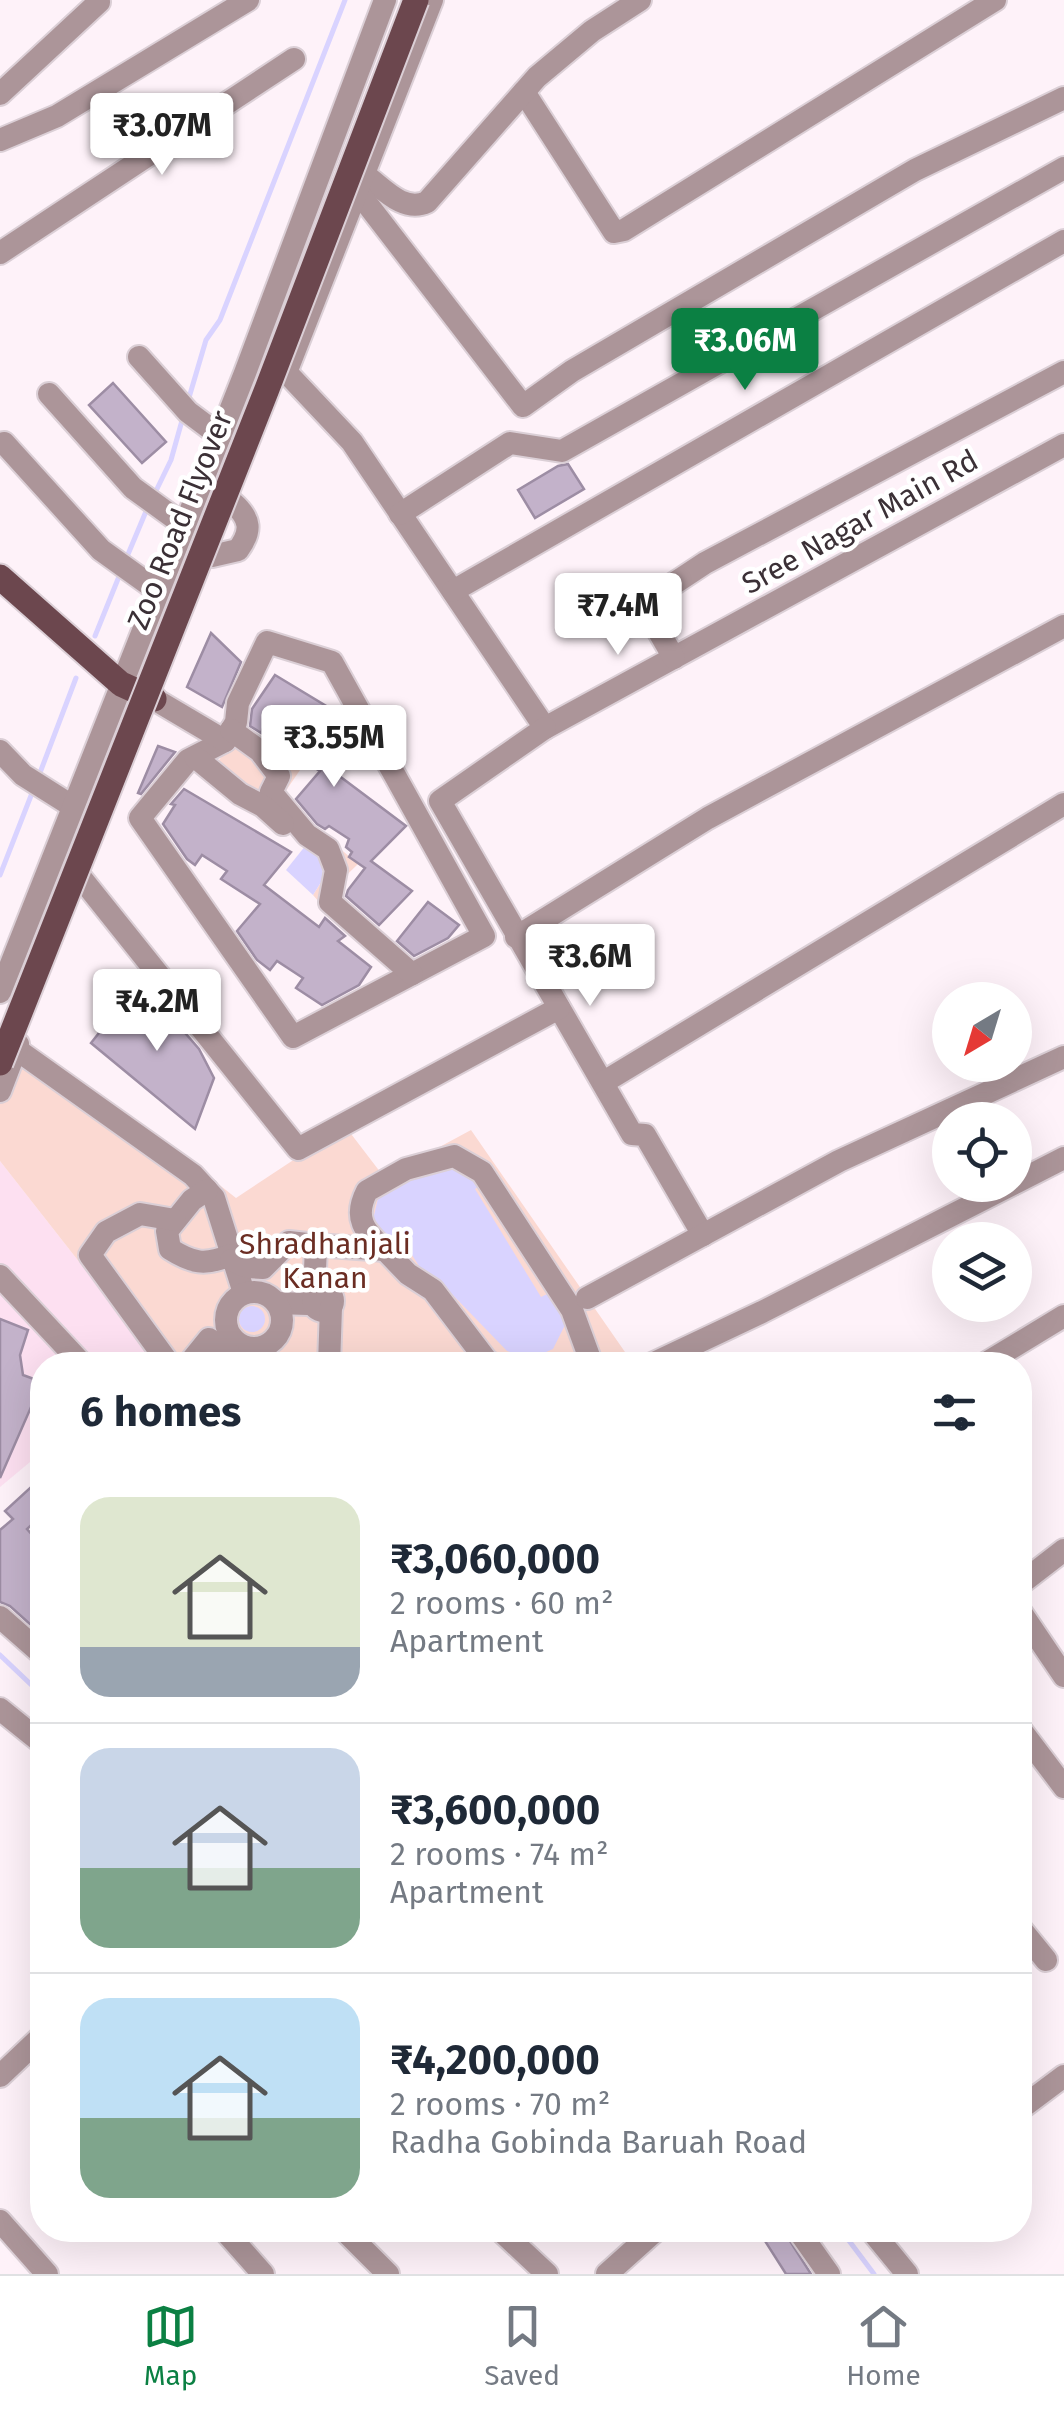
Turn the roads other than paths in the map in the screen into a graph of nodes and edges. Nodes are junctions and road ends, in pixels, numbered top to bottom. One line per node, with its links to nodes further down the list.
1 (248, 0): 13 (street)
2 (386, 0): 22 (street)
3 (400, 0): 46 (main road, Zoo Road Flyover)
4 (416, 0): 47 (main road, Zoo Road Flyover, bridge)
5 (432, 0): 15 (street)
6 (640, 0): 10 (street)
7 (995, 0): 10 (street)
8 (99, 2): 11 (street)
9 (294, 59): 17 (street)
10 (524, 92): 15 (street)
11 (0, 94)
12 (1064, 98): 15 (street)
13 (0, 140)
14 (1064, 168): 25 (street)
15 (361, 183): 19 (street)
16 (1064, 242): 29 (street)
17 (0, 254)
18 (139, 357): 22 (street)
19 (286, 372): 25 (street); 33 (street)
20 (1064, 372): 31 (street)
21 (49, 394): 26 (street)
22 (220, 436): 26 (street)
23 (4, 443): 28 (street)
24 (1064, 445): 31 (street, Sree Nagar Main Rd)
25 (400, 514): 29 (street)
26 (184, 526): 28 (street)
27 (0, 576): 32 (main road)
28 (158, 591): 32 (street)
29 (452, 591): 34 (street)
30 (1064, 626): 42 (street)
31 (674, 658): 34 (street, Sree Nagar Main Rd)
32 (121, 684): 33 (main road); 40 (street)
33 (154, 699): 35 (street); 41 (street)
34 (545, 728): 42 (street, Sree Nagar Main Rd)
35 (235, 738): 37 (street); 38 (street); 43 (street); 43 (street)
36 (0, 752): 40 (street)
37 (195, 758): 38 (street); 43 (street)
38 (223, 780): 43 (street)
39 (1064, 804): 49 (street)
40 (72, 806): 44 (street)
41 (82, 879): 45 (street); 47 (street)
42 (516, 937): 45 (street)
43 (406, 977)
44 (1, 987)
45 (559, 1008): 49 (street)
46 (0, 1024)
47 (8, 1056): 50 (street); 53 (street)
48 (1064, 1056): 56 (street)
49 (604, 1082): 56 (street)
50 (0, 1091)
51 (1064, 1158): 52 (street)
52 (1032, 1174)
53 (207, 1190): 55 (street); 59 (street)
54 (978, 1202): 75 (street)
55 (175, 1220): 59 (street); 68 (street)
56 (703, 1235): 62 (street)
57 (316, 1245): 58 (street); 59 (street); 64 (street)
58 (385, 1250): 73 (street); 74 (street)
59 (231, 1258): 61 (street)
60 (0, 1276): 67 (street)
61 (244, 1293): 63 (street); 66 (street)
62 (587, 1298)
63 (277, 1303): 64 (street); 71 (street)
64 (317, 1304): 72 (street)
65 (1064, 1316): 76 (street)
66 (230, 1351): 69 (street); 70 (street)
67 (71, 1352)
68 (161, 1352)
69 (198, 1352)
70 (258, 1352)
71 (270, 1352)
72 (326, 1352)
73 (480, 1352)
74 (587, 1352)
75 (677, 1352)
76 (1004, 1352)
77 (1064, 1550): 78 (street)
78 (1032, 1575)
79 (0, 1617): 81 (street)
80 (1032, 1629): 82 (street)
81 (30, 1643)
82 (1064, 1676)
83 (0, 1709): 84 (street)
84 (30, 1733)
85 (1032, 1745): 86 (street)
86 (1064, 1787)
87 (1032, 1943): 88 (street)
88 (1046, 1960)
89 (30, 2047): 90 (street)
90 (0, 2076)
91 (1064, 2076): 92 (street)
92 (1032, 2101)
93 (0, 2222): 100 (street)
94 (235, 2242): 101 (street)
95 (356, 2242): 102 (street)
96 (513, 2242): 103 (street)
97 (643, 2242): 104 (street)
98 (807, 2242): 105 (street)
99 (882, 2242): 106 (street)
100 (47, 2274)
101 (263, 2274)
102 (388, 2274)
103 (547, 2274)
104 (607, 2274)
105 (830, 2274)
106 (907, 2274)

